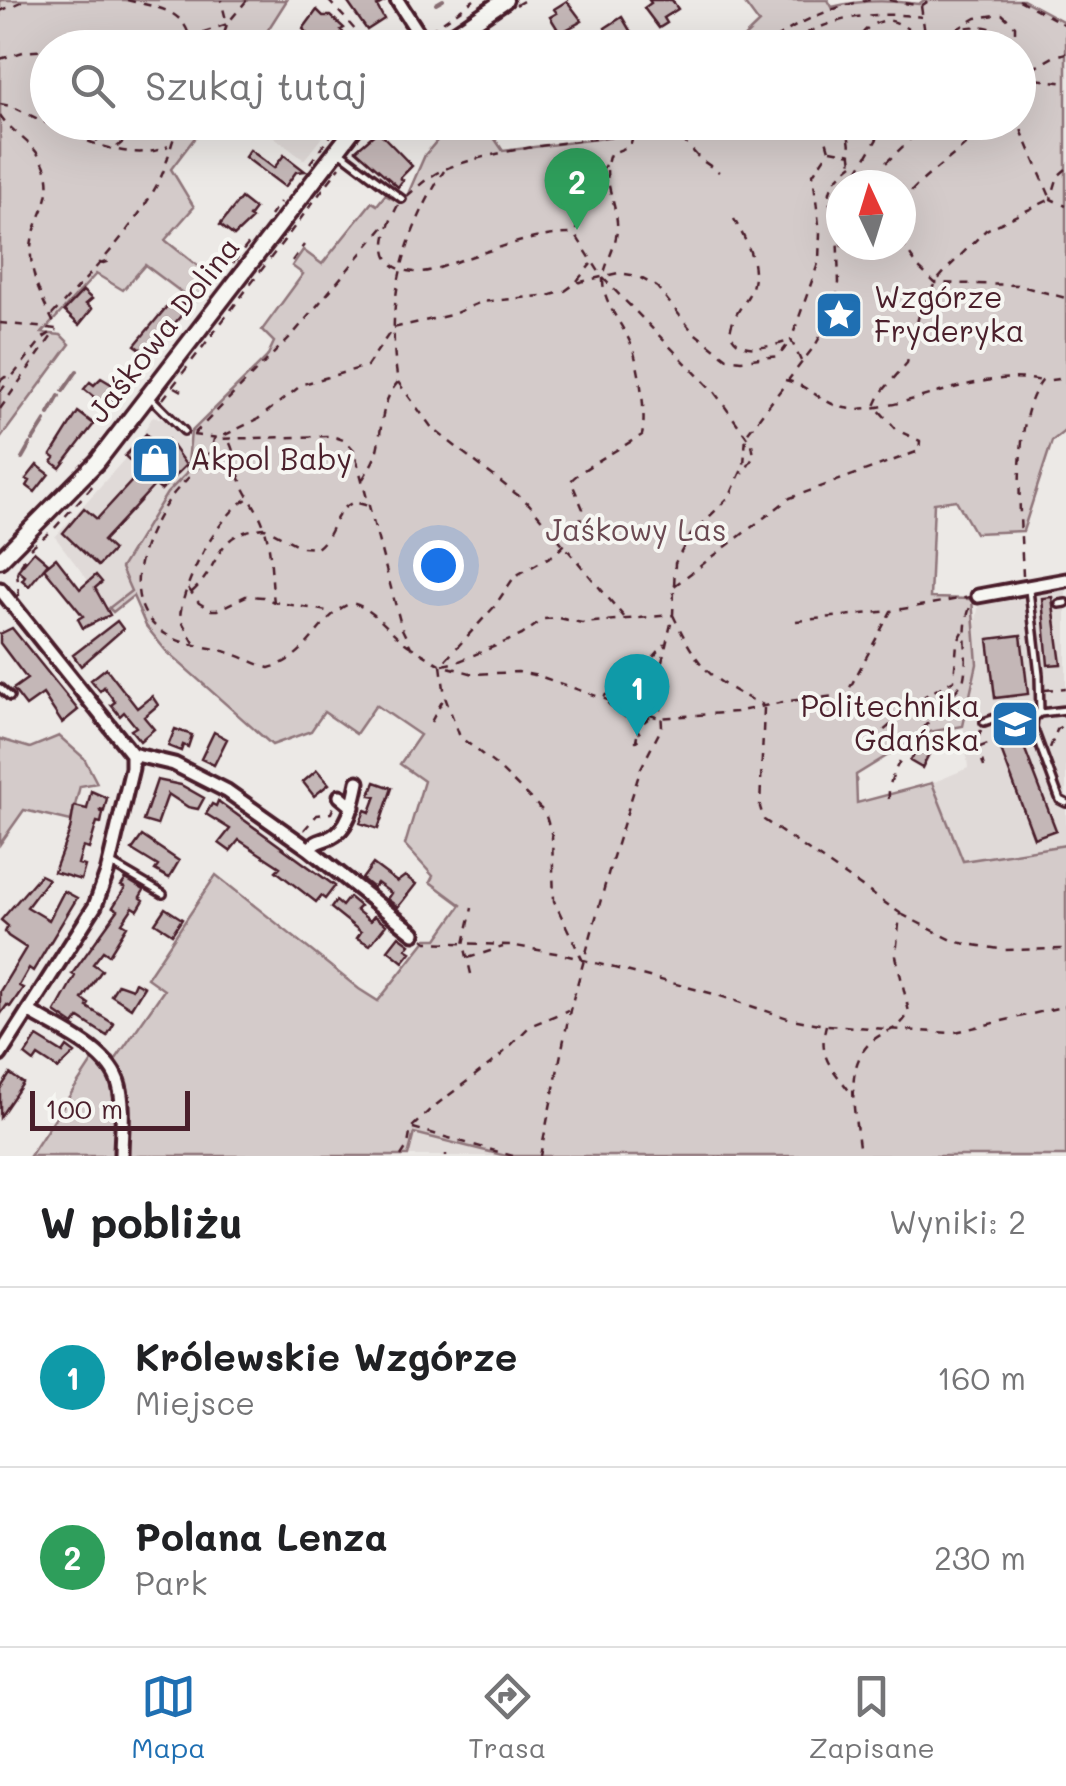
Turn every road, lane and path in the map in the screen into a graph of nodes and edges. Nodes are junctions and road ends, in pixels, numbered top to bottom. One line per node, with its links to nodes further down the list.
1 (26, 0): 14 (path)
2 (127, 0): 21 (path)
3 (221, 0): 18 (path)
4 (247, 0): 18 (path)
5 (328, 0): 15 (path)
6 (397, 0): 25 (street)
7 (474, 0): 26 (path)
8 (505, 0): 27 (street)
9 (870, 0): 28 (path)
10 (889, 0): 13 (path)
11 (930, 0): 13 (path)
12 (1019, 0): 19 (path)
13 (921, 6): 16 (path)
14 (0, 11)
15 (345, 18)
16 (922, 18): 29 (path); 32 (path)
17 (349, 23): 24 (path)
18 (226, 24): 22 (path); 23 (path)
19 (1066, 25)
20 (956, 29): 33 (path); 34 (path); 35 (path)
21 (189, 30)
22 (207, 30)
23 (224, 30)
24 (355, 30)
25 (418, 30)
26 (436, 30)
27 (452, 30)
28 (792, 30)
29 (822, 30)
30 (865, 30): 31 (path)
31 (915, 30)
32 (924, 30)
33 (950, 30)
34 (996, 30)
35 (1015, 30)
36 (30, 52): 38 (path)
37 (1066, 53): 39 (path)
38 (0, 59)
39 (1036, 67)
40 (1036, 79): 41 (path)
41 (1066, 83)
42 (0, 104): 44 (path)
43 (0, 115): 94 (path)
44 (30, 115)
45 (89, 140): 59 (path)
46 (97, 140): 59 (path)
47 (126, 140): 61 (path)
48 (172, 140): 60 (path)
49 (349, 140): 63 (street, Jaśkowa Dolina)
50 (604, 140): 68 (path)
51 (632, 140): 65 (path)
52 (683, 140): 72 (path)
53 (827, 140): 62 (path)
54 (850, 140): 64 (path)
55 (877, 140): 67 (path)
56 (909, 140): 71 (path)
57 (971, 140): 73 (path)
58 (1025, 140): 75 (path)
59 (94, 142): 61 (path)
60 (170, 144): 61 (path); 87 (path)
61 (116, 148)
62 (830, 150): 64 (path); 98 (path)
63 (342, 154): 74 (lane); 106 (path); 110 (street, Jaśkowa Dolina)
64 (852, 154): 66 (path)
65 (606, 164): 79 (path); 90 (path)
66 (852, 164): 67 (path); 70 (path)
67 (858, 168)
68 (445, 169): 74 (path); 89 (path)
69 (1066, 169): 75 (path)
70 (845, 170)
71 (878, 170)
72 (720, 172)
73 (916, 185)
74 (402, 199): 77 (path)
75 (1051, 199): 76 (path); 92 (path)
76 (1066, 206)
77 (392, 218): 89 (path); 114 (path)
78 (734, 218): 98 (path)
79 (575, 234): 86 (path); 89 (path)
80 (251, 240): 88 (path)
81 (304, 245): 83 (path)
82 (112, 260): 87 (path)
83 (292, 260)
84 (837, 260): 99 (path)
85 (913, 260): 92 (path)
86 (592, 262): 90 (path); 91 (path)
87 (98, 265): 94 (path)
88 (232, 266)
89 (400, 268): 96 (path)
90 (602, 278): 91 (path); 98 (path); 115 (path); 123 (path)
91 (576, 282): 96 (path)
92 (935, 284): 93 (path); 111 (path)
93 (1066, 298)
94 (51, 316): 97 (path)
95 (0, 323): 97 (path)
96 (393, 328): 104 (path); 116 (path)
97 (58, 329): 100 (path); 112 (path)
98 (791, 340): 99 (path)
99 (801, 360): 102 (path)
100 (11, 378): 103 (path); 107 (path)
101 (1066, 378): 105 (path)
102 (785, 380): 111 (path); 115 (path)
103 (0, 381)
104 (398, 382): 119 (path); 123 (path)
105 (1042, 382): 111 (path); 128 (path)
106 (174, 386): 108 (path); 109 (path)
107 (0, 392)
108 (168, 393)
109 (188, 394)
110 (149, 396): 113 (lane); 125 (street, Jaśkowa Dolina)
111 (875, 406): 127 (path)
112 (0, 409)
113 (184, 432): 114 (path)
114 (194, 435): 116 (path)
115 (746, 435): 118 (path); 118 (path)
116 (214, 439): 117 (path); 142 (path)
117 (229, 440): 119 (path); 120 (path)
118 (740, 476): 127 (path)
119 (362, 480): 121 (path)
120 (249, 498): 122 (path); 129 (path)
121 (371, 506): 122 (path); 143 (path)
122 (265, 528): 131 (path); 133 (path)
123 (564, 545): 138 (path); 144 (path)
124 (20, 557): 134 (path)
125 (0, 560)
126 (1066, 580): 128 (street)
127 (672, 587): 137 (path)
128 (1028, 587): 132 (street); 153 (lane)
129 (188, 588): 131 (path); 142 (path)
130 (0, 589): 164 (street)
131 (192, 592): 133 (path)
132 (978, 596): 135 (path); 140 (path)
133 (274, 602): 136 (path)
134 (20, 605)
135 (891, 611): 139 (path); 151 (path)
136 (334, 612): 142 (path); 143 (path)
137 (673, 615): 138 (path); 141 (path); 151 (path)
138 (624, 618): 144 (path)
139 (796, 621)
140 (965, 629): 162 (path); 169 (path)
141 (666, 643): 150 (path); 155 (path)
142 (195, 644)
143 (411, 648): 144 (path)
144 (441, 665): 149 (path); 150 (path)
145 (0, 688): 148 (lane)
146 (1066, 688): 147 (path)
147 (1048, 690)
148 (10, 696)
149 (444, 696): 157 (path); 183 (path)
150 (604, 697): 154 (path); 159 (path)
151 (764, 706): 155 (path); 176 (path)
152 (1066, 710): 153 (lane)
153 (1040, 712): 158 (lane); 165 (lane)
154 (651, 716): 155 (path); 159 (path)
155 (659, 718): 183 (path)
156 (1066, 721): 165 (path)
157 (431, 722)
158 (984, 722): 163 (path)
159 (637, 728): 160 (path)
160 (637, 736)
161 (996, 736): 163 (path)
162 (858, 747)
163 (978, 747): 166 (path)
164 (132, 754): 172 (street); 173 (street)
165 (1045, 758): 170 (lane)
166 (984, 767)
167 (358, 782): 171 (street)
168 (340, 796): 171 (street)
169 (888, 799)
170 (1066, 803)
171 (352, 807): 172 (street)
172 (308, 849): 177 (street)
173 (109, 862): 174 (lane); 187 (street)
174 (163, 894)
175 (472, 908): 179 (path)
176 (900, 914): 181 (path); 189 (path)
177 (414, 933)
178 (427, 942): 179 (path)
179 (464, 944): 180 (path); 182 (path)
180 (510, 945): 182 (path); 183 (path)
181 (1066, 949)
182 (466, 958): 184 (path)
183 (584, 962): 186 (path); 188 (path)
184 (470, 974)
185 (1066, 1006): 189 (path)
186 (570, 1010): 192 (path); 196 (path)
187 (30, 1012): 190 (street); 193 (street)
188 (826, 1025): 189 (path); 191 (path)
189 (895, 1030): 191 (path)
190 (0, 1055)
191 (854, 1098): 197 (path)
192 (412, 1128): 194 (path); 195 (path)
193 (121, 1156)
194 (401, 1156)
195 (512, 1156)
196 (540, 1156)
197 (860, 1156)

